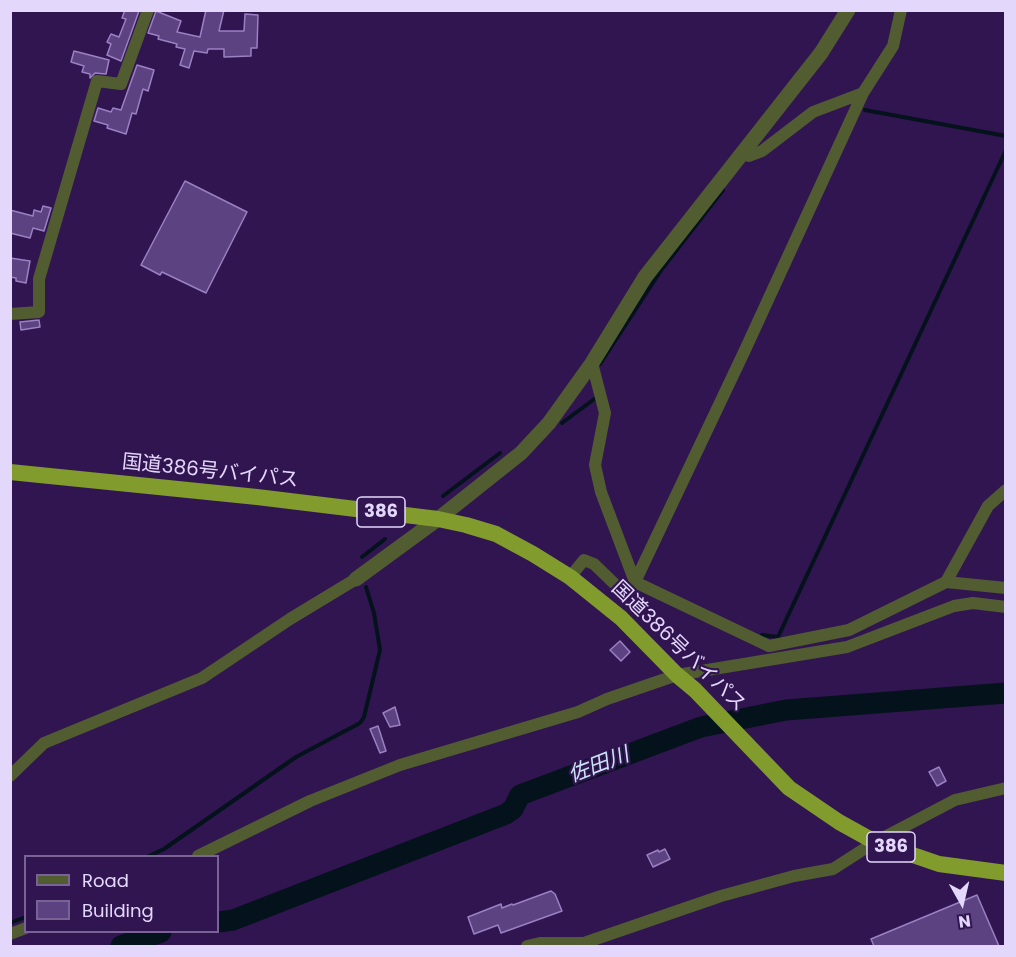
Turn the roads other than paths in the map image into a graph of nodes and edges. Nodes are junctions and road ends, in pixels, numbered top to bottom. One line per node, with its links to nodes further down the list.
1 (148, 10): 6 (street)
2 (848, 10): 5 (street)
3 (901, 10): 4 (street)
4 (863, 93): 5 (street); 13 (street)
5 (740, 154): 7 (street)
6 (10, 314)
7 (592, 363): 10 (street); 13 (street)
8 (10, 472): 10 (highway, 国道386号バイパス / 386)
9 (1005, 490): 14 (street)
10 (438, 519): 11 (highway, 国道386号バイパス / 386); 12 (street)
11 (570, 577): 13 (street); 17 (highway, 国道386号バイパス / 386)
12 (356, 579): 18 (street)
13 (634, 582): 14 (street)
14 (946, 582): 15 (street)
15 (1005, 588)
16 (1005, 608): 17 (street)
17 (676, 675): 20 (highway, 国道386号バイパス / 386); 21 (street)
18 (10, 776)
19 (1005, 788): 20 (street)
20 (875, 842): 22 (highway, 国道386号バイパス / 386); 23 (street)
21 (200, 855)
22 (1005, 873)
23 (527, 946)

